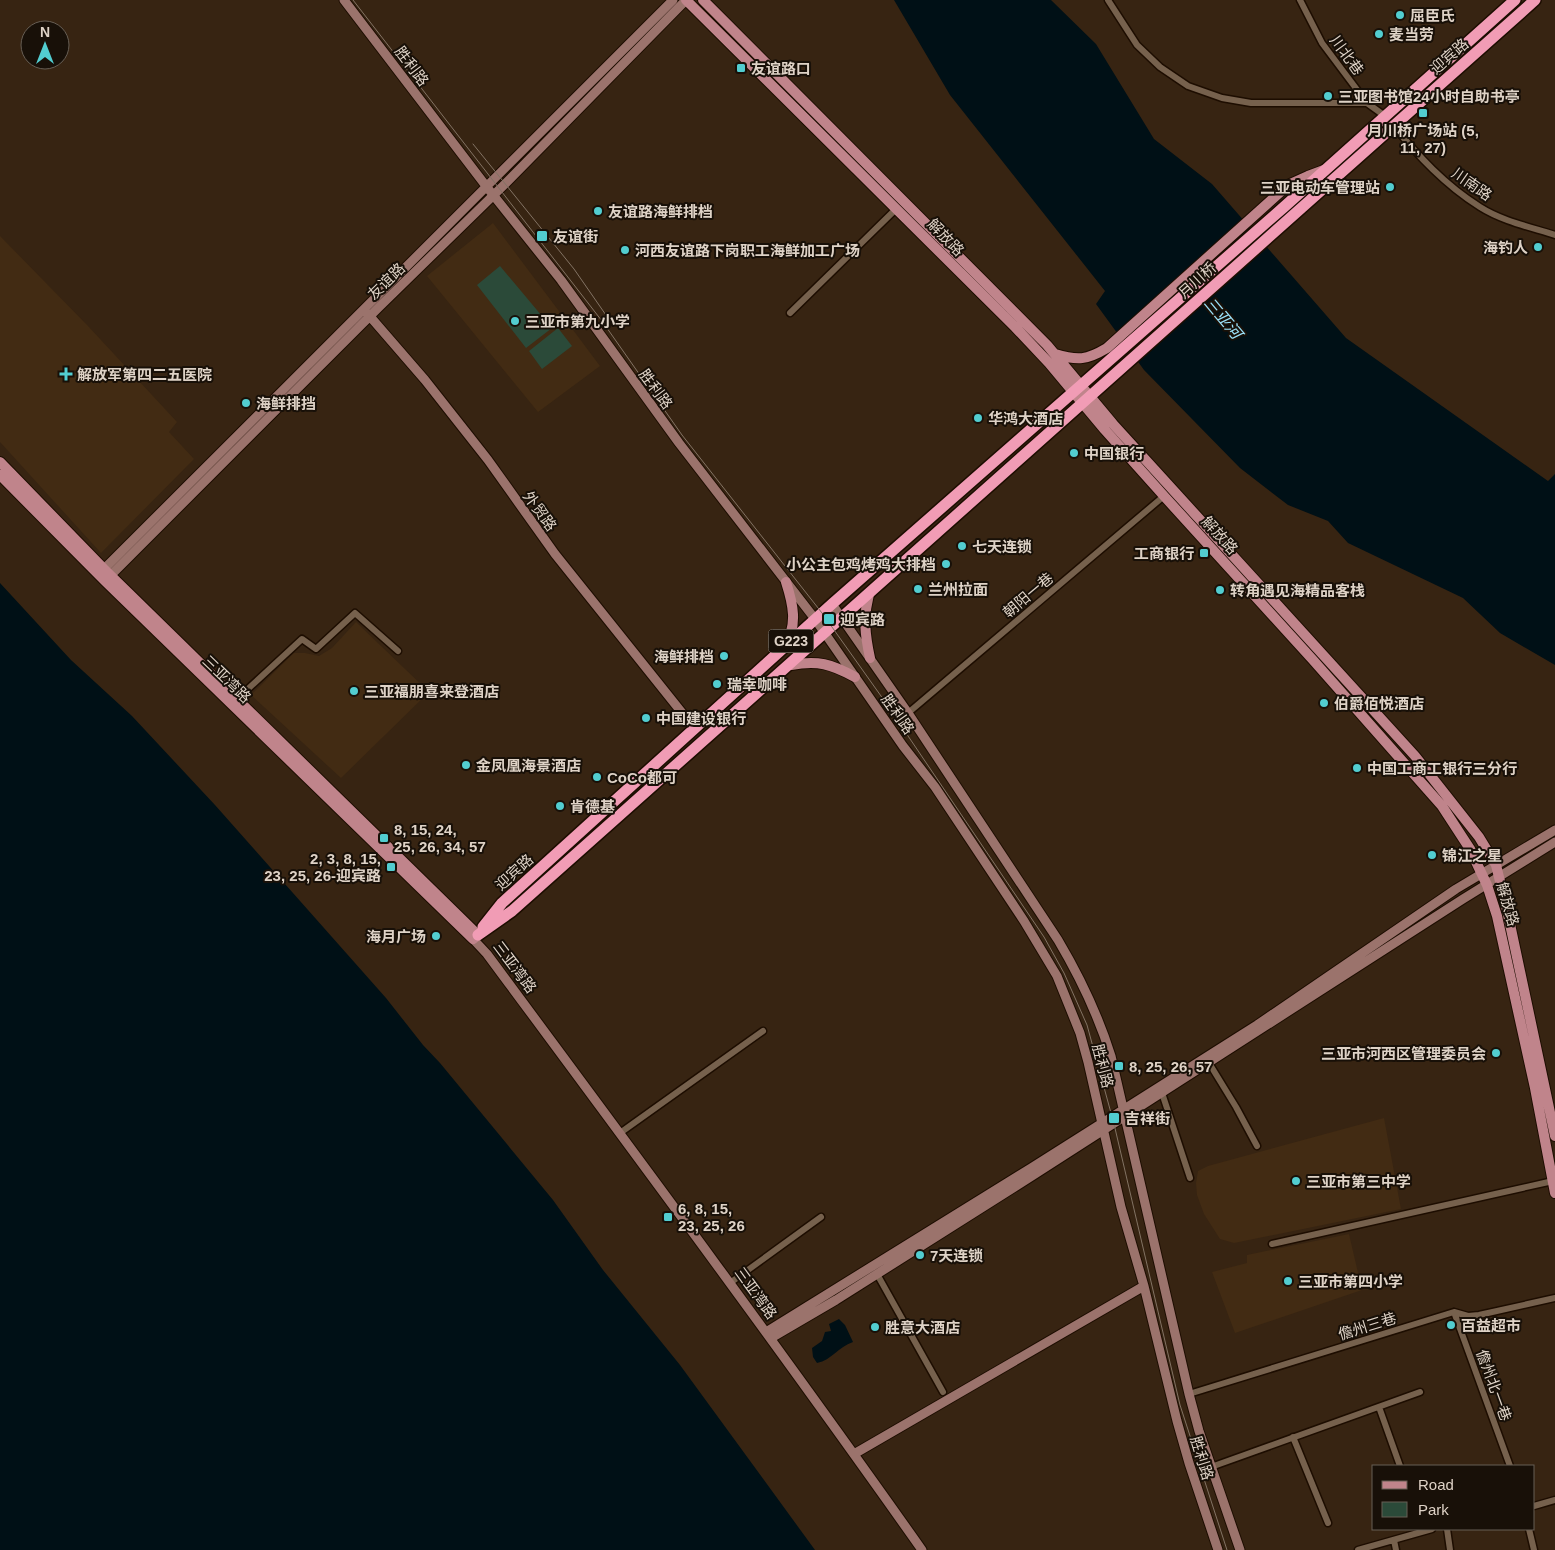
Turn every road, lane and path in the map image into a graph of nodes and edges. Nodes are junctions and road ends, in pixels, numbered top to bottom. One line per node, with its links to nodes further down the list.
1 (344, 0): 13 (main road, 胜利路)
2 (673, 0): 13 (main road, 友谊路)
3 (686, 0): 14 (main road, 友谊路); 15 (main road, 解放路)
4 (702, 0): 22 (main road, 解放路)
5 (1108, 0): 9 (street)
6 (1300, 0): 9 (street, 川北巷)
7 (1514, 0): 10 (highway, 迎宾路 / G223)
8 (1535, 0): 11 (highway, 迎宾路 / G223)
9 (1367, 103): 10 (street, 川北巷)
10 (1384, 116): 12 (highway, 迎宾路 / G223)
11 (1393, 126): 16 (highway, 迎宾路 / G223); 17 (street, 川南路)
12 (1324, 170): 16 (highway, 迎宾路 / G223); 21 (main road)
13 (486, 186): 14 (main road, 胜利路); 18 (main road, 友谊路)
14 (493, 195): 20 (main road, 友谊路); 30 (main road, 胜利路)
15 (898, 208): 19 (street); 24 (main road, 解放路)
16 (1288, 210): 21 (highway, 月川桥 / G223); 23 (highway, 月川桥 / G223)
17 (1555, 235)
18 (363, 309): 20 (main road, 外贸路); 29 (main road, 友谊路)
19 (790, 313)
20 (370, 316): 29 (main road, 友谊路); 43 (main road, 外贸路)
21 (1110, 352): 22 (main road); 24 (highway, 迎宾路 / G223)
22 (1054, 353): 24 (main road, 解放路)
23 (1122, 368): 25 (highway, 迎宾路 / G223)
24 (1076, 388): 25 (main road, 解放路); 32 (highway, 迎宾路 / G223)
25 (1086, 400): 28 (main road, 解放路); 31 (highway, 迎宾路 / G223); 46 (main road, 解放路)
26 (0, 462): 29 (main road, 三亚湾路)
27 (0, 474): 29 (main road, 三亚湾路)
28 (1164, 496): 42 (street, 朝阳一巷); 47 (main road, 解放路)
29 (105, 575): 41 (main road, 三亚湾路); 50 (main road, 三亚湾路)
30 (786, 582): 34 (main road, 胜利路); 36 (main road)
31 (868, 594): 33 (highway, 迎宾路 / G223); 38 (main road)
32 (832, 604): 33 (main road, 胜利路); 34 (highway, 迎宾路 / G223)
33 (842, 618): 35 (highway, 迎宾路 / G223); 38 (main road, 胜利路)
34 (814, 619): 35 (main road, 胜利路); 36 (highway, 迎宾路 / G223)
35 (825, 634): 39 (highway, 迎宾路 / G223); 40 (main road, 胜利路)
36 (783, 648): 43 (highway, 迎宾路 / G223)
37 (398, 651): 41 (street)
38 (870, 658): 42 (main road, 胜利路)
39 (791, 665): 40 (main road); 50 (highway, 迎宾路 / G223)
40 (855, 677): 55 (main road, 胜利路)
41 (237, 699): 50 (main road, 三亚湾路)
42 (908, 713): 54 (main road, 胜利路)
43 (695, 729): 50 (highway, 迎宾路 / G223)
44 (1555, 830): 46 (main road)
45 (1555, 842): 48 (main road)
46 (1496, 865): 47 (main road); 48 (main road, 解放路)
47 (1482, 873): 49 (main road, 解放路); 54 (main road)
48 (1499, 877): 49 (main road); 57 (main road, 解放路)
49 (1487, 885): 52 (main road); 60 (main road, 解放路)
50 (476, 937): 56 (main road, 三亚湾路)
51 (763, 1031): 56 (street)
52 (1209, 1063): 53 (main road); 58 (street)
53 (1162, 1093): 54 (main road); 59 (street)
54 (1125, 1112): 55 (main road); 72 (main road, 胜利路)
55 (1103, 1126): 64 (main road); 66 (main road, 胜利路); 69 (main road)
56 (620, 1134): 65 (main road, 三亚湾路)
57 (1555, 1136)
58 (1257, 1146)
59 (1190, 1178)
60 (1552, 1181): 61 (main road, 解放路); 63 (street)
61 (1555, 1193)
62 (821, 1217): 65 (street)
63 (1272, 1244)
64 (877, 1274): 69 (main road); 70 (street)
65 (730, 1283): 69 (main road, 三亚湾路)
66 (1144, 1286): 75 (main road); 87 (main road, 胜利路)
67 (1555, 1298): 68 (street, 儋州三巷)
68 (1454, 1312): 72 (street, 儋州三巷); 77 (street, 儋州北一巷)
69 (768, 1335): 75 (main road, 三亚湾路)
70 (943, 1392)
71 (1420, 1392): 73 (street)
72 (1189, 1394): 78 (main road, 胜利路)
73 (1379, 1407): 74 (street); 76 (street)
74 (1293, 1438): 78 (street); 81 (street)
75 (854, 1454): 86 (main road, 三亚湾路)
76 (1400, 1465)
77 (1510, 1465)
78 (1211, 1467): 88 (main road, 胜利路)
79 (1555, 1500): 80 (street)
80 (1535, 1506)
81 (1328, 1523)
82 (1424, 1530): 85 (street)
83 (1447, 1530): 91 (street)
84 (1529, 1530): 92 (street)
85 (1394, 1540): 89 (street); 90 (street)
86 (922, 1550)
87 (1218, 1550)
88 (1240, 1550)
89 (1358, 1550)
90 (1396, 1550)
91 (1450, 1550)
92 (1534, 1550)

